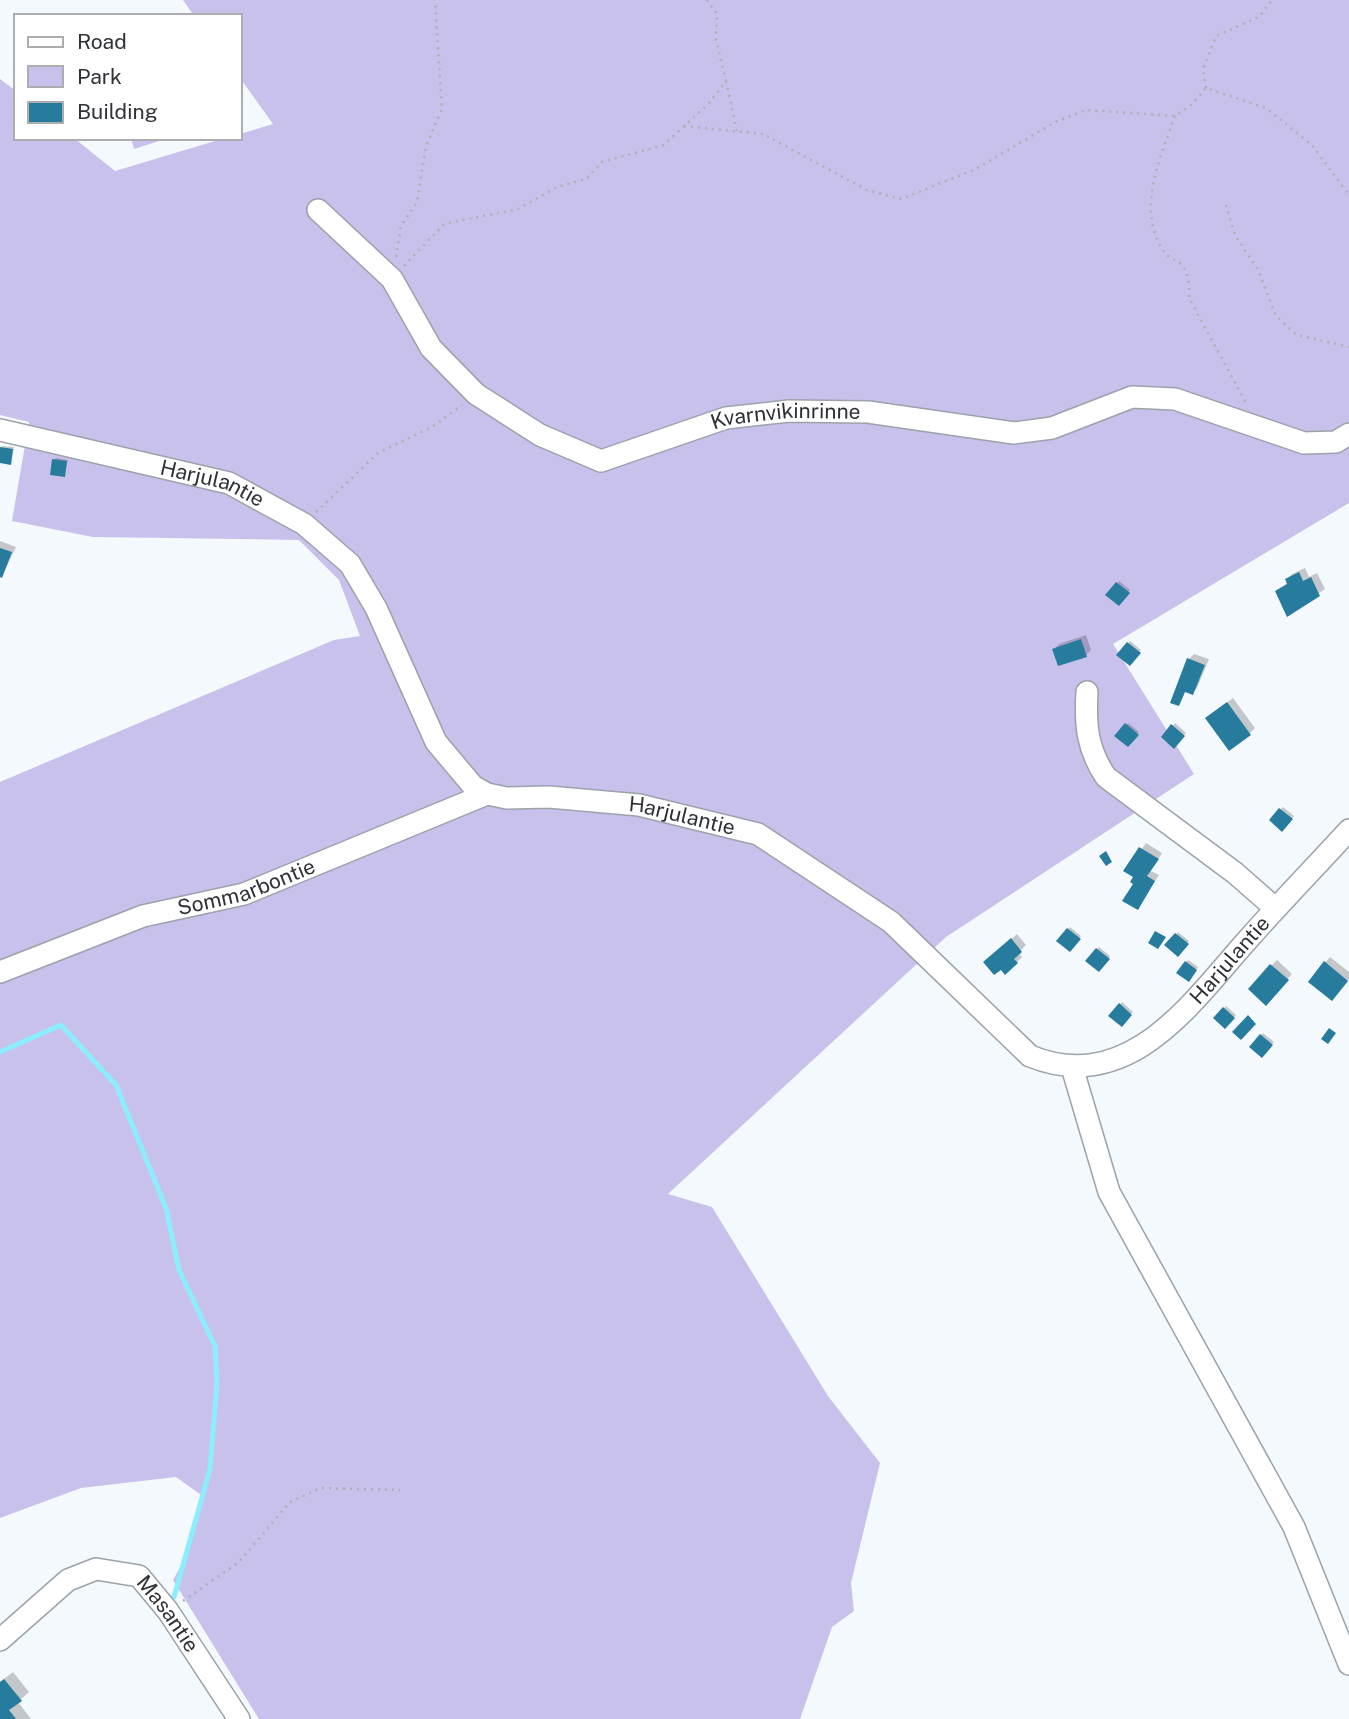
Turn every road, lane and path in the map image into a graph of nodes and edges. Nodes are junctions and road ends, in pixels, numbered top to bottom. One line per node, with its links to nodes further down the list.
1 (435, 0): 12 (path)
2 (707, 0): 4 (path)
3 (1272, 0): 5 (path)
4 (726, 81): 7 (path); 8 (path)
5 (1206, 88): 6 (path); 9 (path)
6 (1175, 116): 8 (path); 15 (path)
7 (684, 126): 8 (path); 12 (path)
8 (737, 132)
9 (1349, 195)
10 (1226, 205): 13 (path)
11 (318, 210): 12 (street, Kvarnvikinrinne)
12 (393, 279): 14 (street, Kvarnvikinrinne)
13 (1349, 347)
14 (476, 394): 15 (street, Kvarnvikinrinne); 18 (path)
15 (1259, 428): 17 (street, Kvarnvikinrinne)
16 (0, 430): 18 (street, Harjulantie)
17 (1349, 434)
18 (304, 524): 20 (street, Harjulantie)
19 (1087, 692): 22 (street)
20 (487, 794): 23 (street, Sommarbontie); 24 (street, Harjulantie)
21 (1349, 830): 22 (street, Harjulantie)
22 (1275, 908): 24 (street, Harjulantie)
23 (0, 972)
24 (1072, 1068): 28 (street)
25 (400, 1490): 26 (path)
26 (168, 1611): 27 (street, Masantie); 29 (street, Masantie)
27 (0, 1640)
28 (1349, 1664)
29 (239, 1719)

